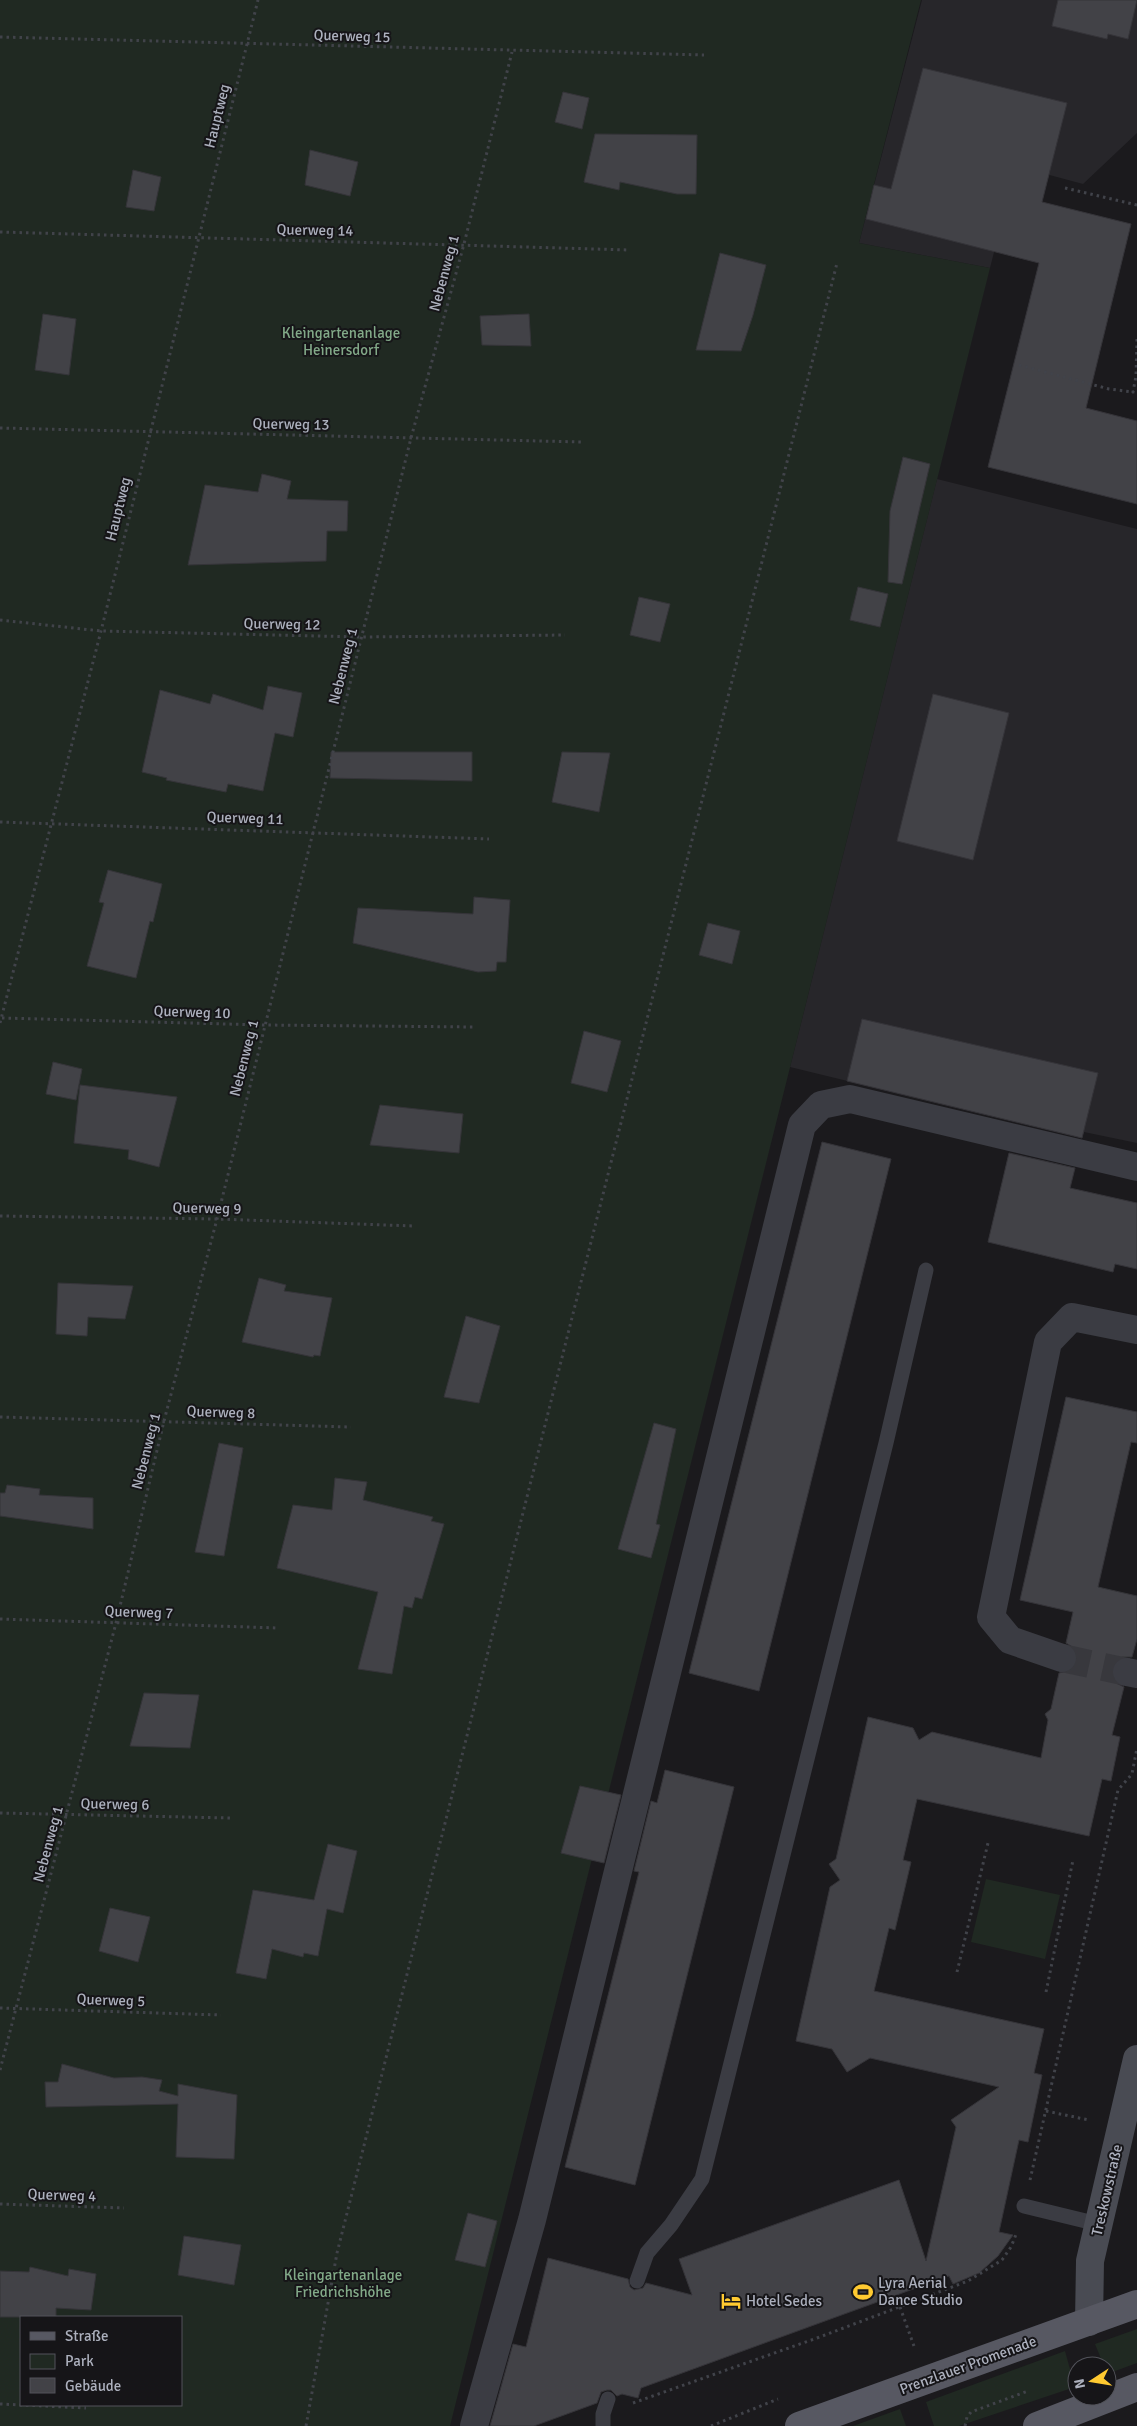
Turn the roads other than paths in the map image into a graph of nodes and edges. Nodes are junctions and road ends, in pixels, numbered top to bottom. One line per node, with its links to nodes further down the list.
1 (1137, 1167): 14 (street)
2 (926, 1270): 8 (lane)
3 (1137, 1330): 4 (street)
4 (1062, 1658)
5 (1137, 2059): 7 (street, Treskowstraße)
6 (1024, 2206): 7 (lane)
7 (1098, 2224): 10 (street, Treskowstraße)
8 (637, 2281)
9 (1137, 2304): 10 (main road, Prenzlauer Promenade)
10 (1089, 2322): 15 (main road, Prenzlauer Promenade)
11 (1137, 2388): 16 (main road)
12 (608, 2399): 13 (lane)
13 (603, 2420)
14 (474, 2426)
15 (800, 2426)
16 (1037, 2426)

